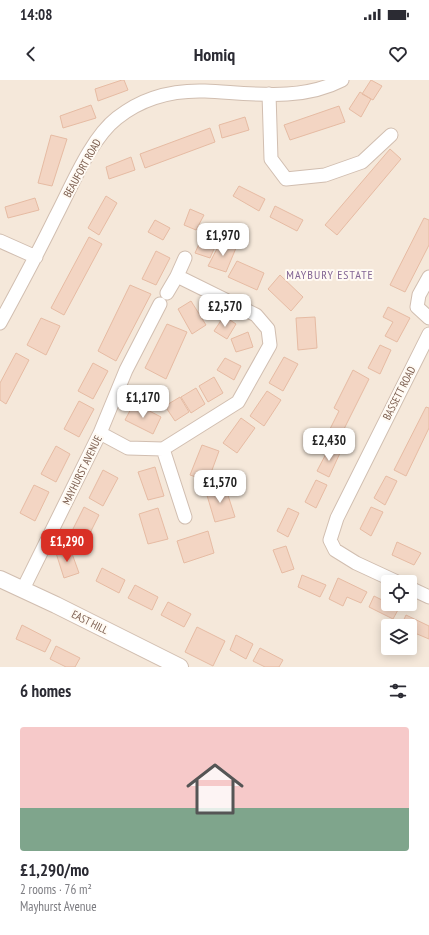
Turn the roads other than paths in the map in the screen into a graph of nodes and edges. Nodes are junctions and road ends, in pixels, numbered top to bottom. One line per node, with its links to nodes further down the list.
1 (342, 80): 2 (street, BEAUFORT ROAD)
2 (269, 94): 3 (street); 5 (street, BEAUFORT ROAD)
3 (391, 135)
4 (0, 241): 5 (street)
5 (36, 257): 10 (street, BEAUFORT ROAD)
6 (185, 258): 7 (street, MAYHURST AVENUE)
7 (177, 276): 12 (street, MAYHURST AVENUE); 13 (street)
8 (429, 277): 9 (street)
9 (429, 318)
10 (0, 323)
11 (429, 334): 15 (street, BASSETT ROAD)
12 (100, 433): 13 (street); 17 (street, MAYHURST AVENUE)
13 (163, 449): 14 (street)
14 (185, 517)
15 (382, 575)
16 (0, 579): 17 (street, EAST HILL)
17 (23, 589): 20 (street, EAST HILL)
18 (417, 591): 19 (street)
19 (429, 597)
20 (173, 666)

